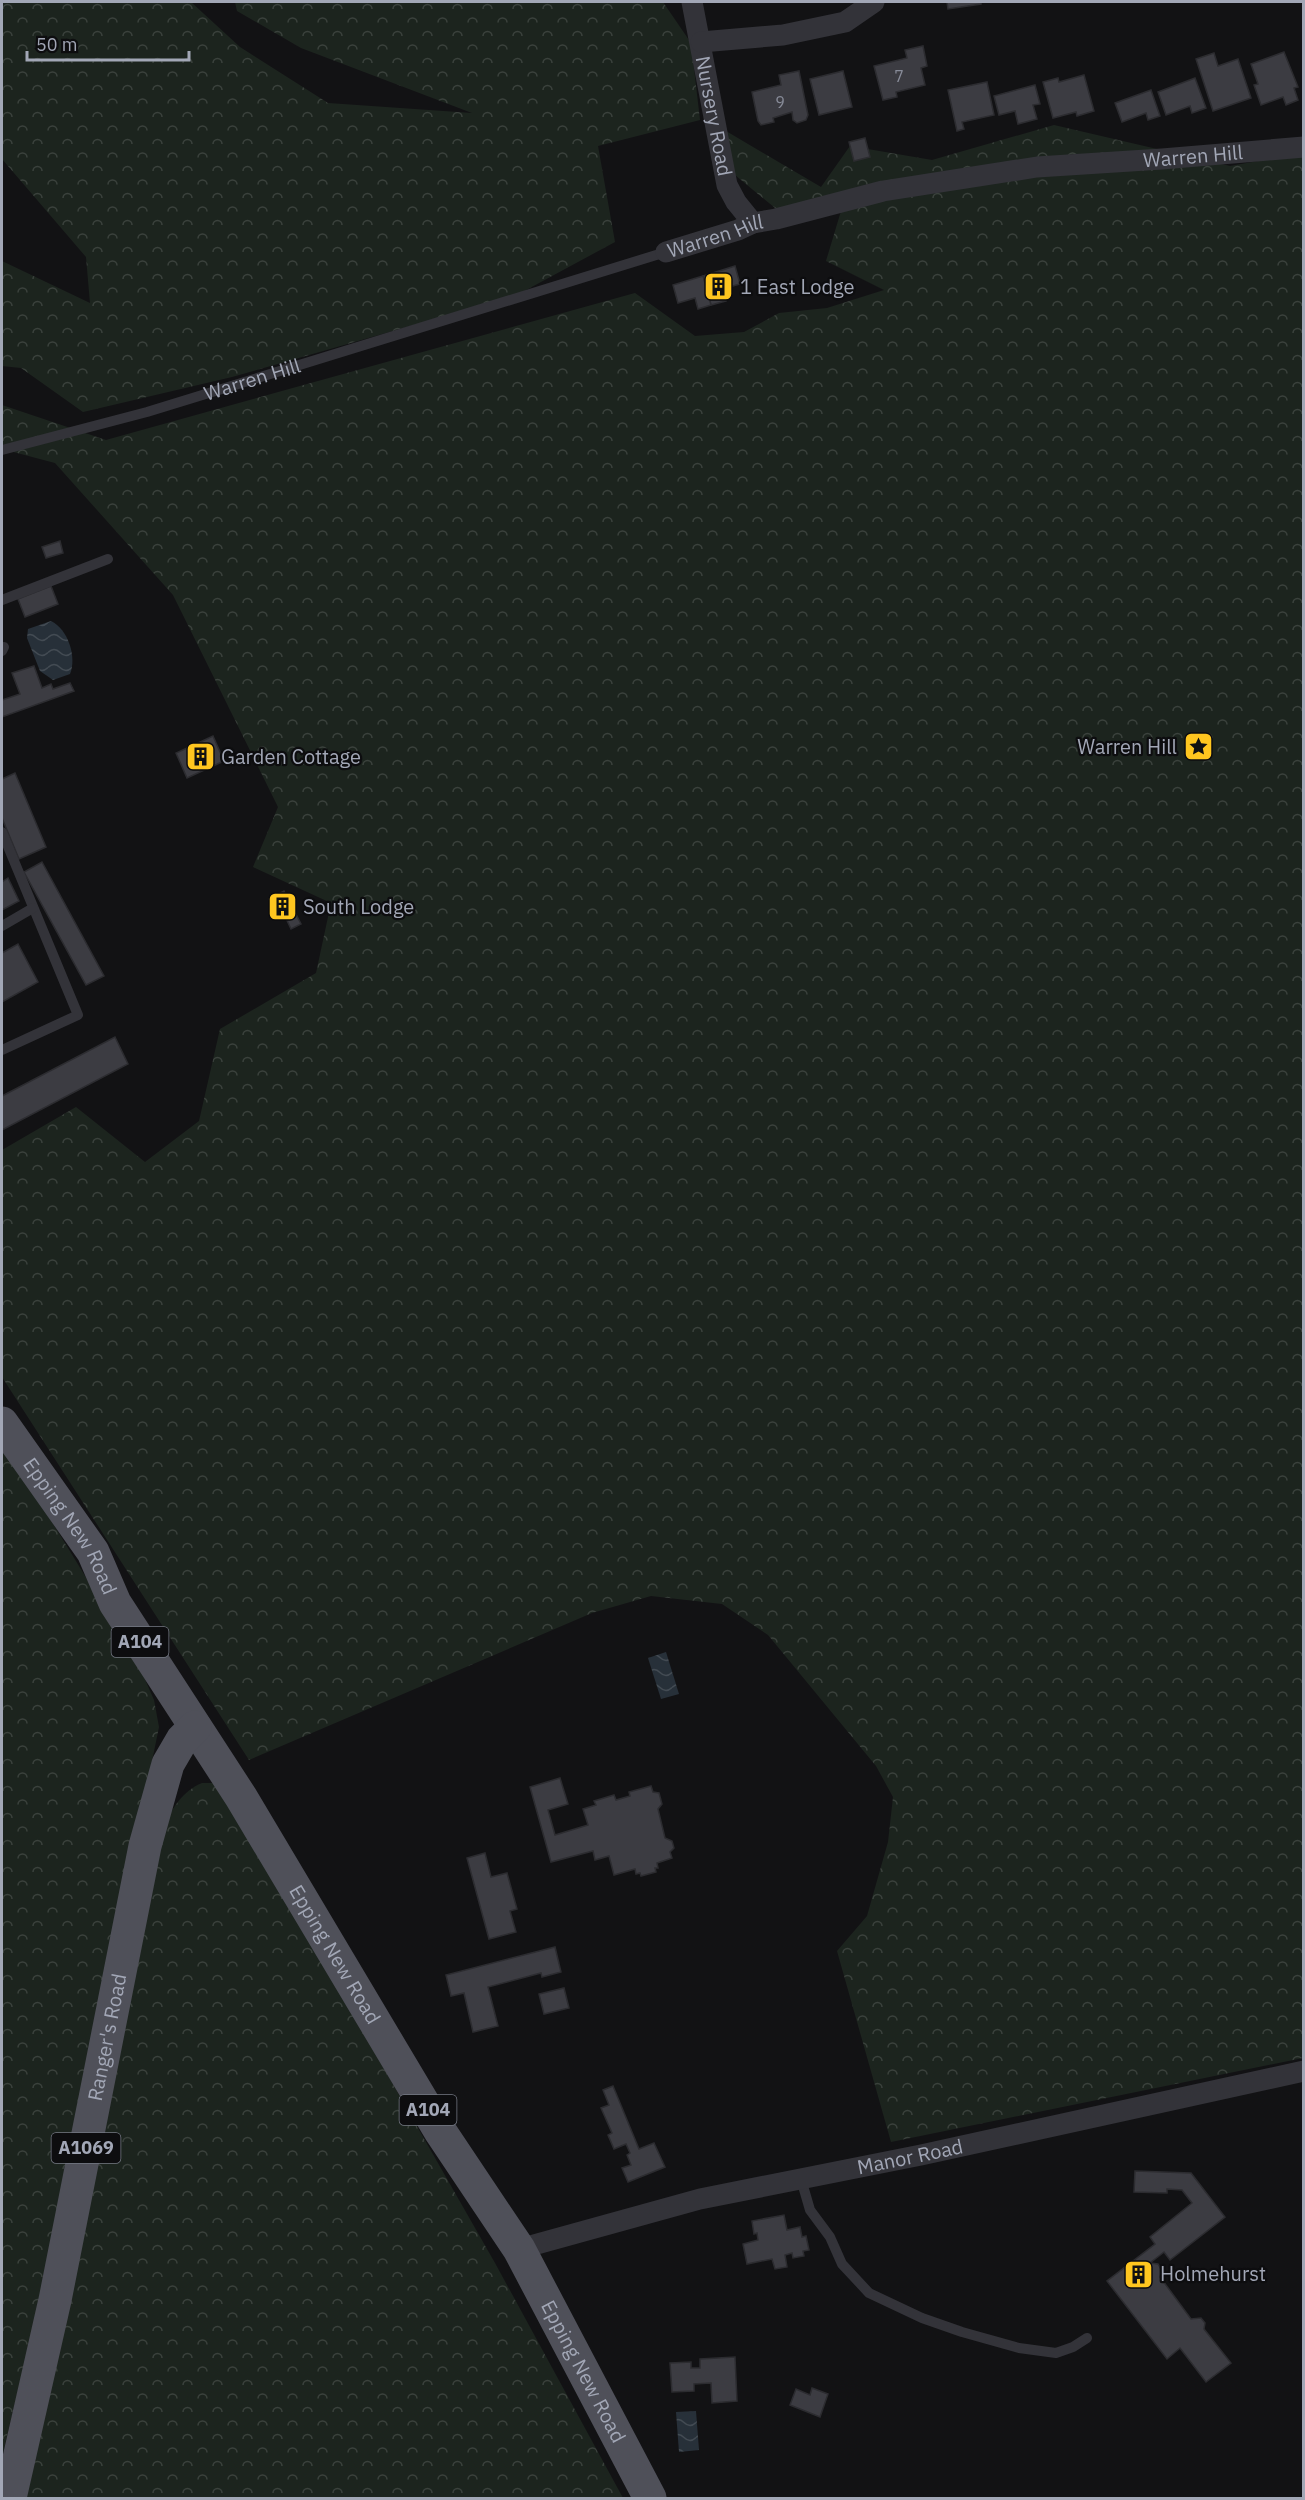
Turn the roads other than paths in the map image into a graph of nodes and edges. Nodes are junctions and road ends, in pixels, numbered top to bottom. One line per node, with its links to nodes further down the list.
1 (692, 2): 3 (street, Nursery Road)
2 (874, 2): 3 (street)
3 (701, 42): 5 (street, Nursery Road)
4 (1304, 147): 5 (street, Warren Hill)
5 (753, 222): 6 (street, Warren Hill)
6 (666, 252): 7 (lane, Warren Hill)
7 (2, 450)
8 (108, 558): 9 (lane)
9 (2, 600)
10 (2, 832): 11 (lane)
11 (33, 908): 12 (lane); 13 (lane)
12 (2, 926)
13 (2, 1050)
14 (2, 1423): 15 (main road, Epping New Road / A104)
15 (195, 1727): 18 (main road, Epping New Road / A104); 20 (main road, Ranger's Road / A1069)
16 (1304, 2071): 17 (street, Manor Road)
17 (801, 2179): 18 (street, Manor Road); 19 (lane)
18 (519, 2249): 21 (main road, Epping New Road / A104)
19 (1087, 2338)
20 (10, 2499)
21 (650, 2499)

